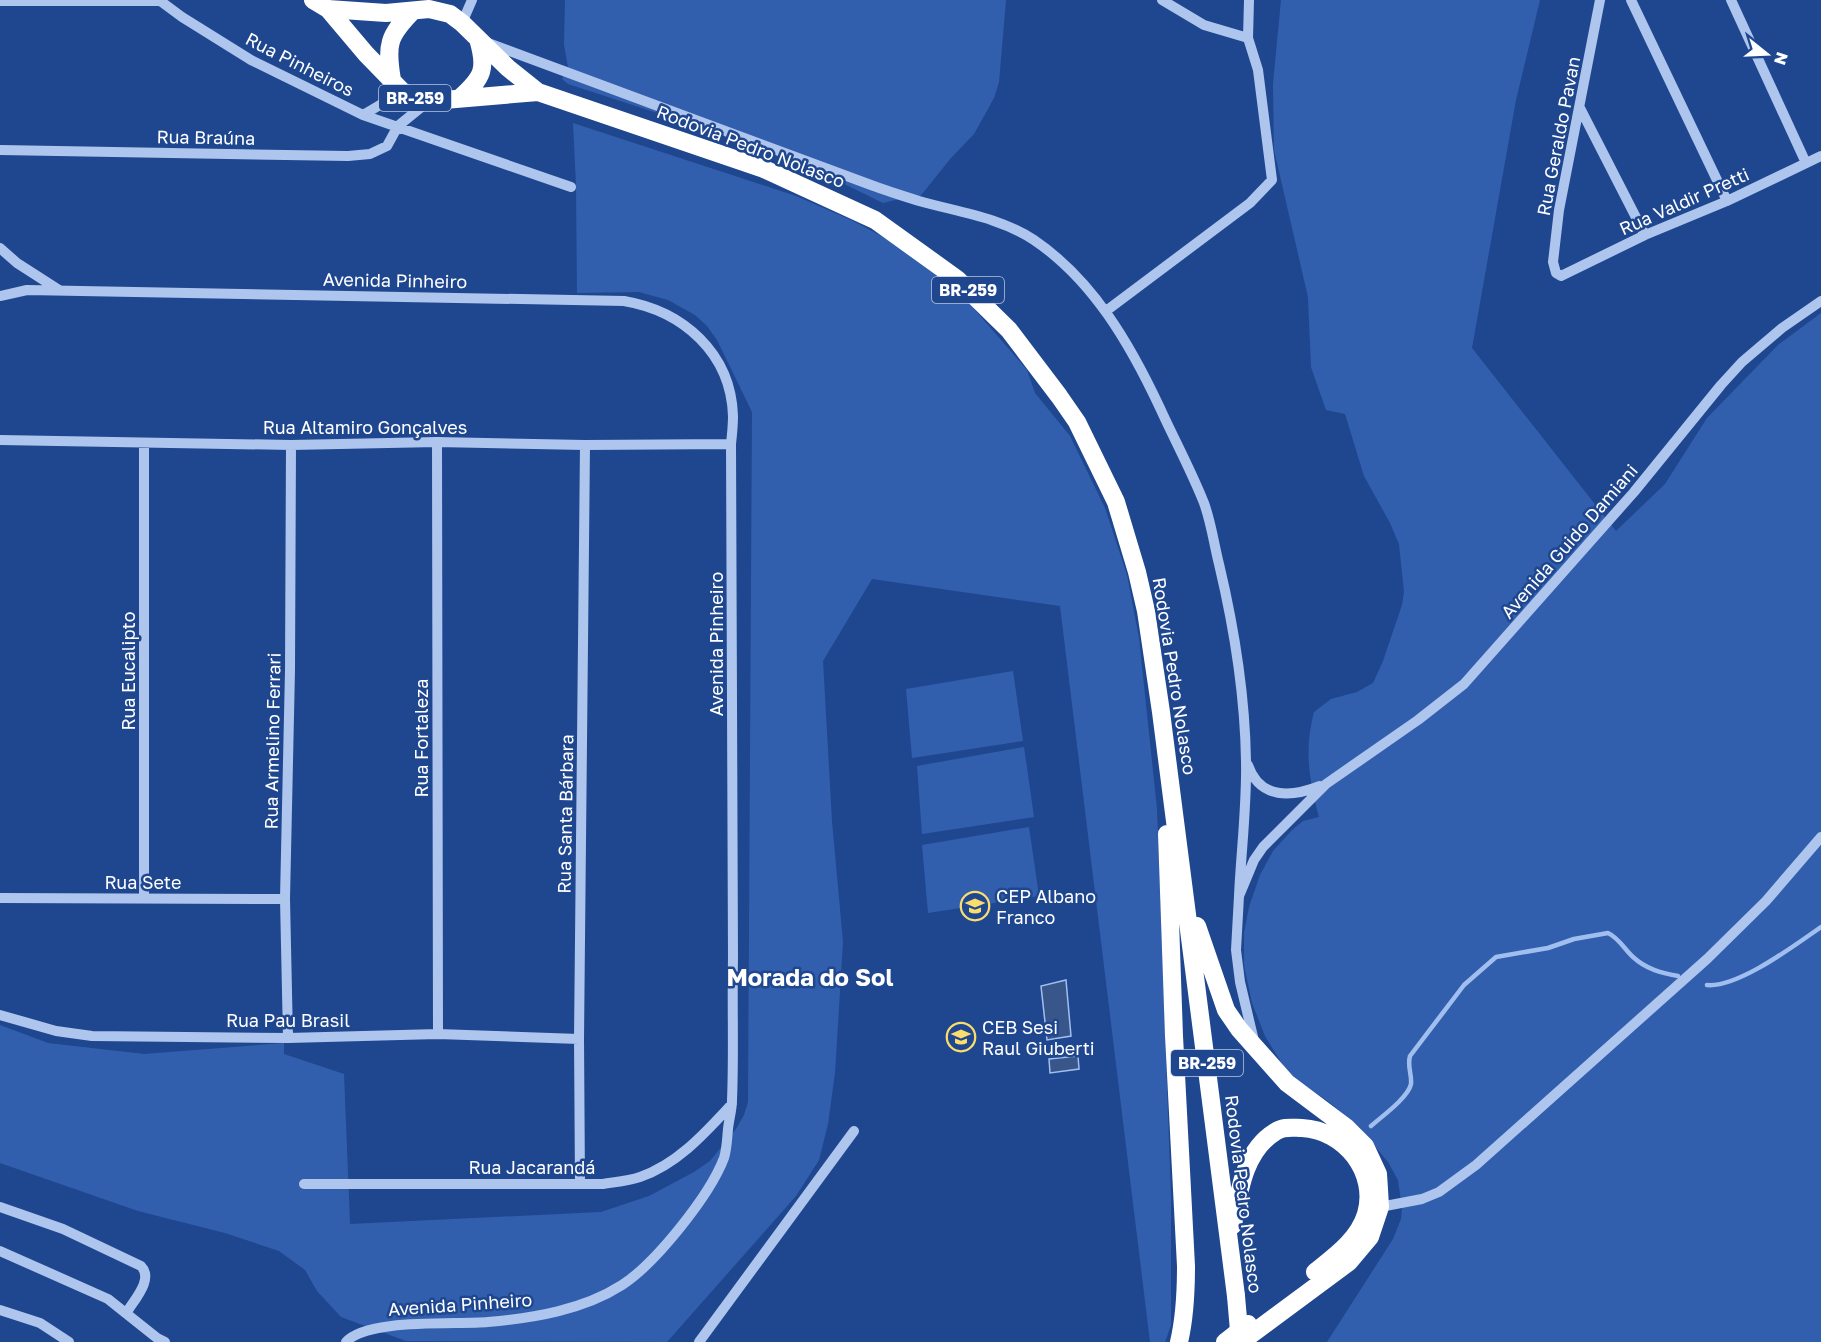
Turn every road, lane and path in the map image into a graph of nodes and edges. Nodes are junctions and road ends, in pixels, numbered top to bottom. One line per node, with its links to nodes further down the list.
1 (472, 0): 11 (street)
2 (1162, 0): 12 (street)
3 (1248, 0): 12 (street)
4 (1600, 0): 18 (street, Rua Geraldo Pavan)
5 (1631, 0): 25 (street)
6 (1731, 0): 23 (street)
7 (0, 1): 8 (street)
8 (160, 1): 19 (street, Rua Pinheiros)
9 (321, 5): 10 (highway, Rodovia Pedro Nolasco / BR-259); 14 (highway, Rodovia Pedro Nolasco / BR-259)
10 (425, 5): 11 (highway, Rodovia Pedro Nolasco / BR-259); 14 (highway)
11 (462, 23): 13 (highway, Rodovia Pedro Nolasco / BR-259)
12 (1248, 38): 32 (street)
13 (478, 39): 15 (highway, Rodovia Pedro Nolasco / BR-259); 16 (highway); 32 (street)
14 (392, 80): 17 (highway, Rodovia Pedro Nolasco / BR-259); 19 (street)
15 (538, 92): 16 (highway, Rodovia Pedro Nolasco / BR-259); 39 (highway, Rodovia Pedro Nolasco / BR-259)
16 (461, 97): 17 (highway, Rodovia Pedro Nolasco / BR-259)
17 (430, 100): 20 (street, Rua Braúna)
18 (1580, 108): 26 (street); 28 (street, Rua Geraldo Pavan)
19 (363, 115): 20 (street, Rua Pinheiros)
20 (398, 126): 21 (street, Rua Braúna); 24 (street, Rua Pinheiros)
21 (0, 150)
22 (1821, 156): 23 (street, Rua Valdir Pretti)
23 (1806, 163): 25 (street, Rua Valdir Pretti)
24 (571, 188)
25 (1727, 201): 26 (street, Rua Valdir Pretti)
26 (1645, 235): 28 (street, Rua Valdir Pretti)
27 (0, 248): 29 (street)
28 (1561, 276)
29 (59, 291): 30 (street, Avenida Pinheiro); 36 (street, Avenida Pinheiro)
30 (0, 296)
31 (1821, 301): 41 (street, Avenida Guido Damiani)
32 (1106, 311): 40 (street)
33 (0, 440): 35 (street, Rua Altamiro Gonçalves)
34 (437, 442): 37 (street, Rua Altamiro Gonçalves); 38 (street, Rua Altamiro Gonçalves); 49 (street, Rua Fortaleza)
35 (144, 444): 37 (street, Rua Altamiro Gonçalves); 46 (street, Rua Eucalipto)
36 (731, 444): 38 (street, Rua Altamiro Gonçalves); 53 (street, Avenida Pinheiro)
37 (291, 445): 47 (street, Rua Armelino Ferrari)
38 (585, 445): 51 (street, Rua Santa Bárbara)
39 (1161, 712): 43 (highway, Rodovia Pedro Nolasco / BR-259); 67 (highway)
40 (1246, 761): 41 (street, Avenida Guido Damiani); 44 (street)
41 (1326, 784): 44 (street, Avenida Guido Damiani)
42 (1821, 837): 58 (street)
43 (1184, 884): 52 (highway); 59 (highway, Rodovia Pedro Nolasco / BR-259)
44 (1239, 897): 52 (street, Avenida Guido Damiani)
45 (0, 898): 46 (street, Rua Sete)
46 (144, 898): 47 (street, Rua Sete)
47 (285, 899): 50 (street, Rua Armelino Ferrari)
48 (0, 1015): 50 (street, Rua Pau Brasil)
49 (438, 1034): 50 (street, Rua Pau Brasil); 51 (street, Rua Pau Brasil)
50 (288, 1038)
51 (579, 1040): 56 (street, Rua Santa Bárbara)
52 (1256, 1050): 58 (highway)
53 (732, 1103): 56 (street, Rua Jacarandá); 65 (street, Avenida Pinheiro)
54 (854, 1131): 66 (street)
55 (304, 1184): 56 (street, Rua Jacarandá)
56 (580, 1184)
57 (0, 1207): 62 (street)
58 (1380, 1207): 69 (highway)
59 (1230, 1241): 68 (highway); 69 (highway, Rodovia Pedro Nolasco / BR-259, bridge)
60 (0, 1251): 62 (street)
61 (0, 1310): 63 (street)
62 (127, 1312): 64 (street)
63 (65, 1340)
64 (165, 1342)
65 (346, 1342)
66 (699, 1342)
67 (1179, 1342)
68 (1225, 1342)
69 (1241, 1342)

